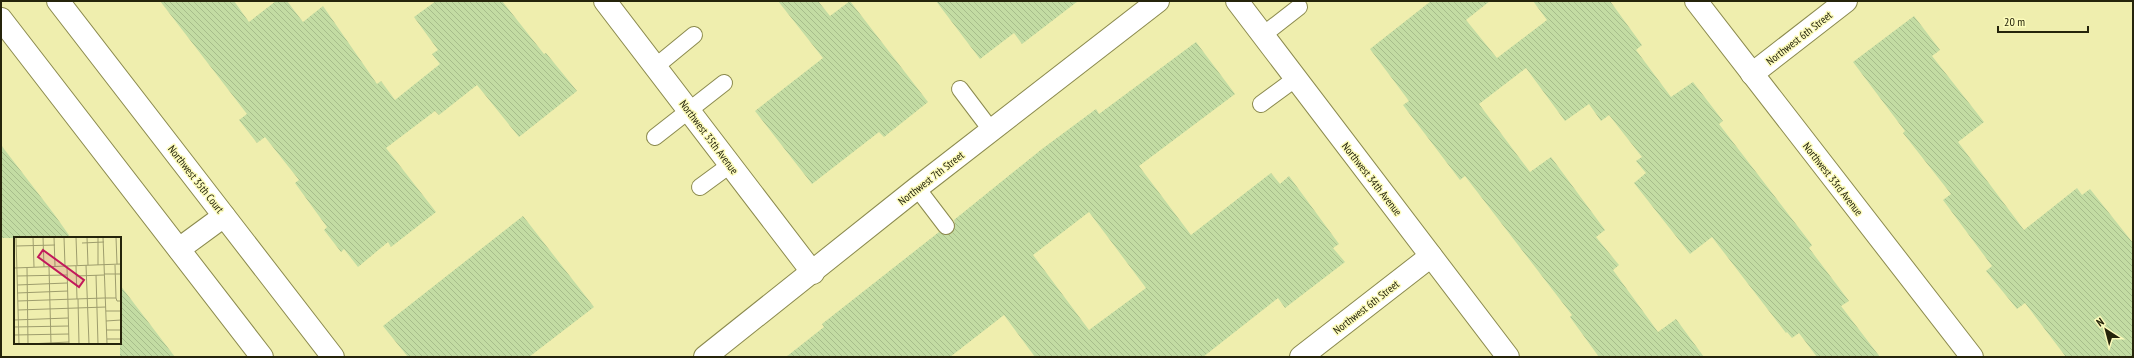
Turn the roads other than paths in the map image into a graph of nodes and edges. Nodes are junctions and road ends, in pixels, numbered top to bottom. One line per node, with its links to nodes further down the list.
1 (58, 1): 23 (street, Northwest 35th Court)
2 (605, 1): 11 (street, Northwest 35th Avenue)
3 (1237, 1): 10 (street, Northwest 34th Avenue)
4 (1696, 1): 12 (street, Northwest 33rd Avenue)
5 (1846, 1): 12 (street, Northwest 6th Street)
6 (1143, 5): 18 (street, Northwest 7th Street)
7 (1299, 7): 10 (lane)
8 (1, 19): 25 (street)
9 (694, 35): 11 (lane)
10 (1262, 35): 13 (street, Northwest 34th Avenue)
11 (656, 66): 17 (street, Northwest 35th Avenue)
12 (1752, 74): 33 (street, Northwest 33rd Avenue)
13 (1295, 79): 16 (lane); 26 (street, Northwest 34th Avenue)
14 (724, 83): 17 (lane)
15 (960, 90): 18 (lane)
16 (1261, 104)
17 (689, 111): 19 (lane); 20 (street, Northwest 35th Avenue)
18 (991, 130): 22 (street, Northwest 7th Street)
19 (655, 137)
20 (730, 165): 21 (lane); 27 (street, Northwest 35th Avenue)
21 (700, 187)
22 (918, 188): 24 (lane); 27 (street, Northwest 7th Street)
23 (224, 216): 25 (street); 28 (street, Northwest 35th Court)
24 (946, 226)
25 (179, 248): 29 (street)
26 (1431, 256): 31 (street, Northwest 6th Street); 32 (street, Northwest 34th Avenue)
27 (813, 273): 30 (street, Northwest 7th Street)
28 (328, 355)
29 (262, 357)
30 (705, 357)
31 (1301, 357)
32 (1508, 357)
33 (1972, 357)

